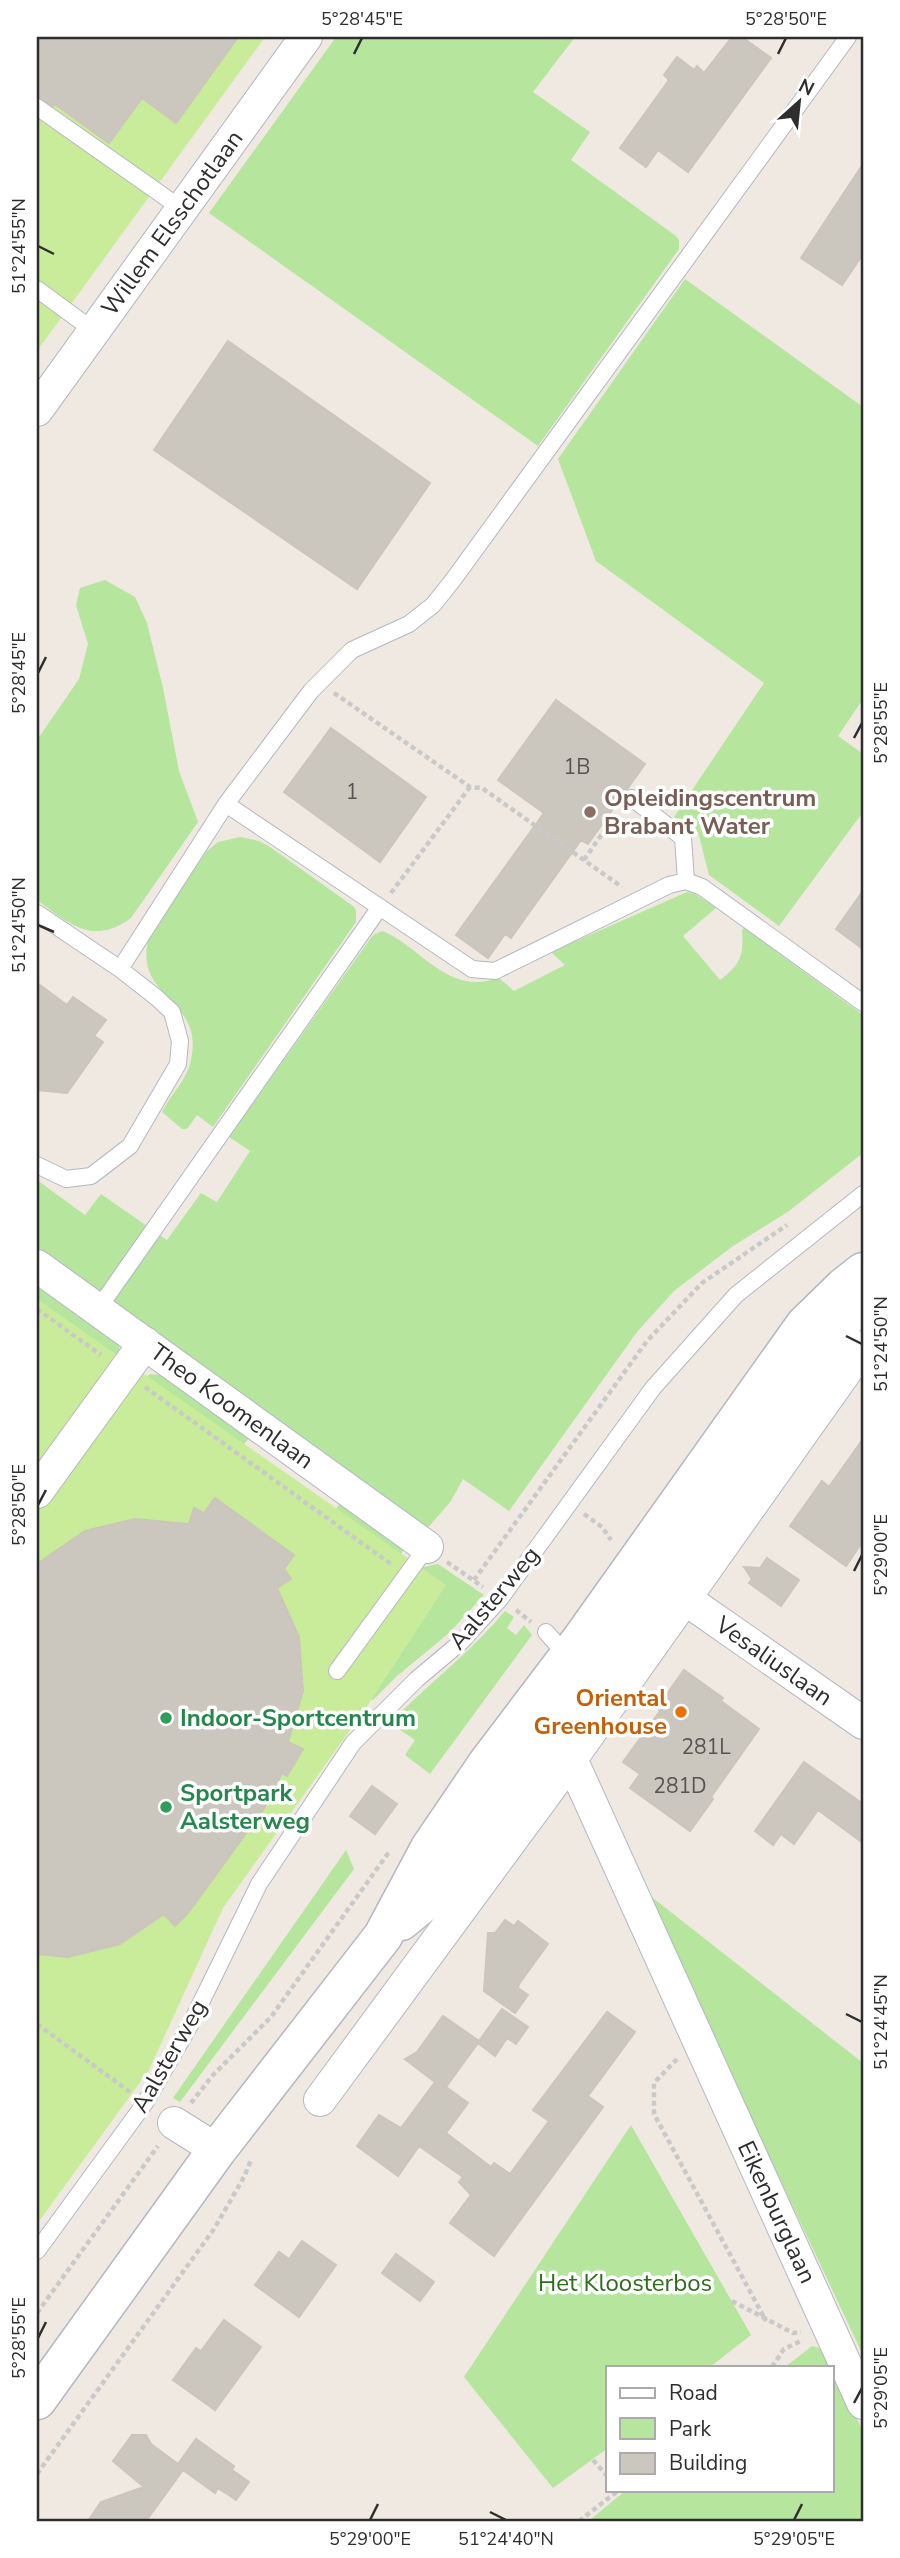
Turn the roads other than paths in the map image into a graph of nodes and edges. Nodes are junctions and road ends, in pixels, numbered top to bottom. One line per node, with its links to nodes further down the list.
1 (306, 37): 4 (street, Willem Elsschotlaan)
2 (848, 37): 9 (lane)
3 (37, 107): 4 (lane)
4 (182, 209): 6 (street, Willem Elsschotlaan)
5 (37, 289): 6 (lane)
6 (94, 331): 7 (street, Willem Elsschotlaan)
7 (37, 410)
8 (632, 798): 10 (lane)
9 (226, 804): 11 (lane); 13 (lane)
10 (686, 881): 11 (lane); 14 (lane)
11 (380, 907): 20 (lane)
12 (37, 913): 13 (lane)
13 (120, 969): 15 (lane)
14 (863, 1003)
15 (37, 1165)
16 (863, 1194): 32 (lane, Aalsterweg)
17 (37, 1266): 20 (street, Theo Koomenlaan)
18 (863, 1272): 28 (main road)
19 (863, 1293): 28 (main road)
20 (98, 1309): 21 (street, Theo Koomenlaan)
21 (145, 1343): 23 (street); 24 (street, Theo Koomenlaan)
22 (863, 1348): 25 (street)
23 (37, 1492)
24 (426, 1547): 26 (lane)
25 (684, 1598): 27 (street, Vesaliuslaan); 28 (street)
26 (337, 1671)
27 (863, 1723)
28 (548, 1739): 29 (street); 31 (main road); 34 (street, Eikenburglaan)
29 (320, 2100)
30 (174, 2123): 31 (street)
31 (217, 2150): 33 (main road)
32 (37, 2251)
33 (37, 2400)
34 (863, 2403)

